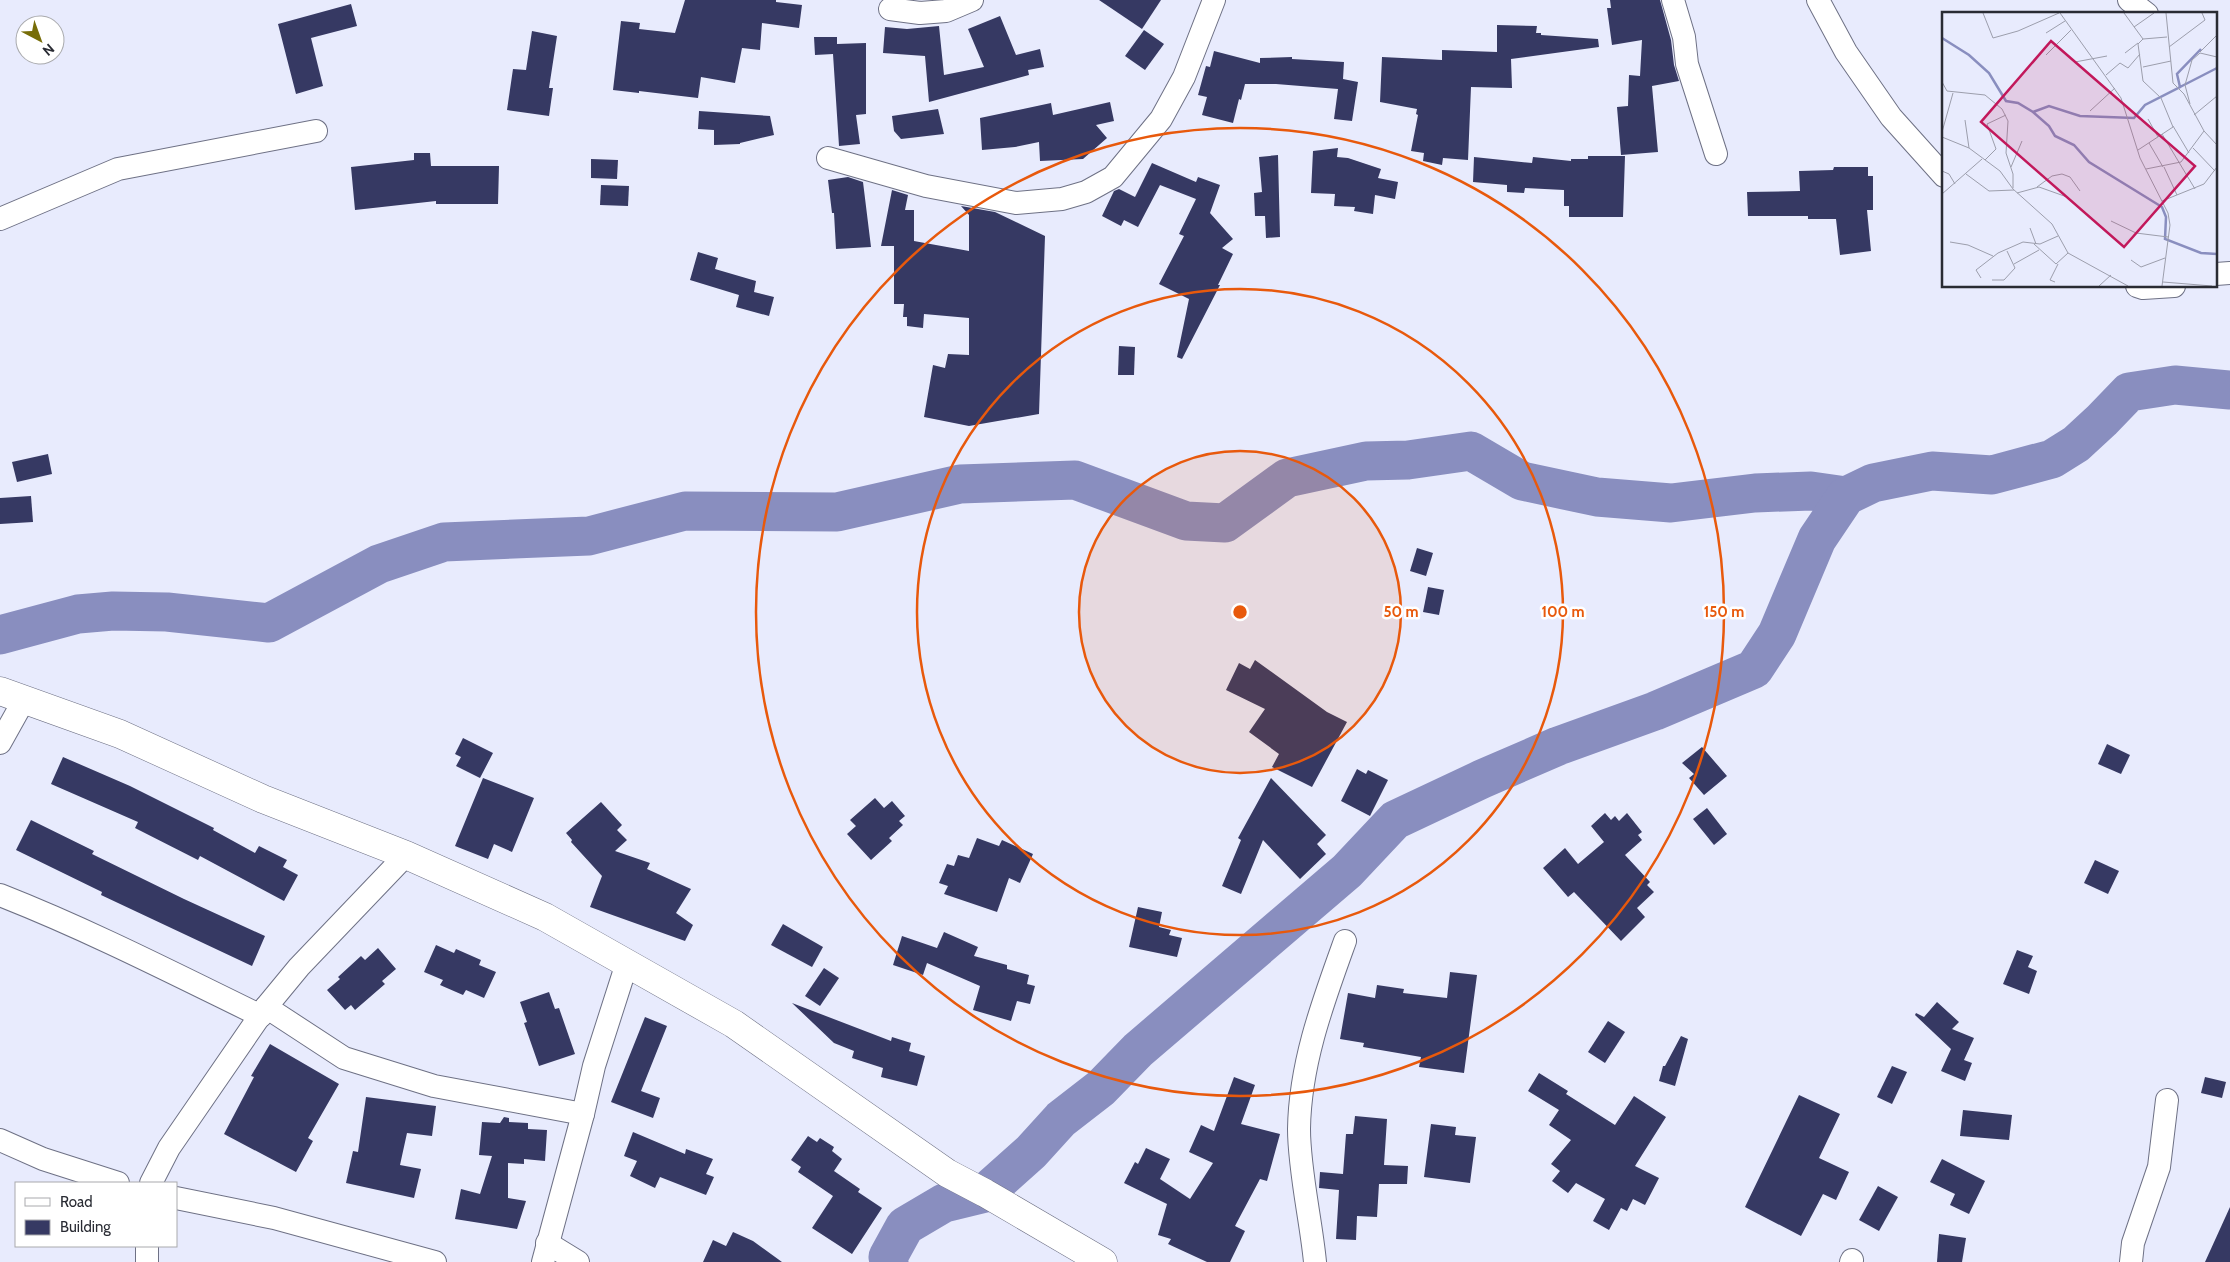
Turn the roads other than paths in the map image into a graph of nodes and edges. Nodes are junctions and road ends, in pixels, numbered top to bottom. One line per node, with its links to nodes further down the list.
1 (972, 0): 6 (street)
2 (1214, 0): 10 (street)
3 (1673, 0): 9 (street)
4 (1818, 0): 11 (street)
5 (2129, 0): 7 (street)
6 (890, 9)
7 (2144, 12)
8 (316, 131): 12 (street)
9 (1716, 154)
10 (828, 158)
11 (1942, 174)
12 (0, 218)
13 (12, 696): 14 (street); 15 (street)
14 (0, 744)
15 (406, 855): 18 (street); 19 (street)
16 (0, 895): 19 (street)
17 (1345, 941): 32 (street)
18 (627, 963): 21 (street); 31 (street)
19 (263, 1012): 21 (street); 24 (street)
20 (2167, 1100): 33 (street)
21 (583, 1114): 27 (street)
22 (0, 1140): 23 (street)
23 (115, 1182)
24 (152, 1182)
25 (178, 1198): 29 (street)
26 (147, 1247): 28 (street)
27 (545, 1252): 30 (street)
28 (146, 1262)
29 (435, 1262)
30 (578, 1262)
31 (1103, 1262)
32 (1316, 1262)
33 (2131, 1262)

